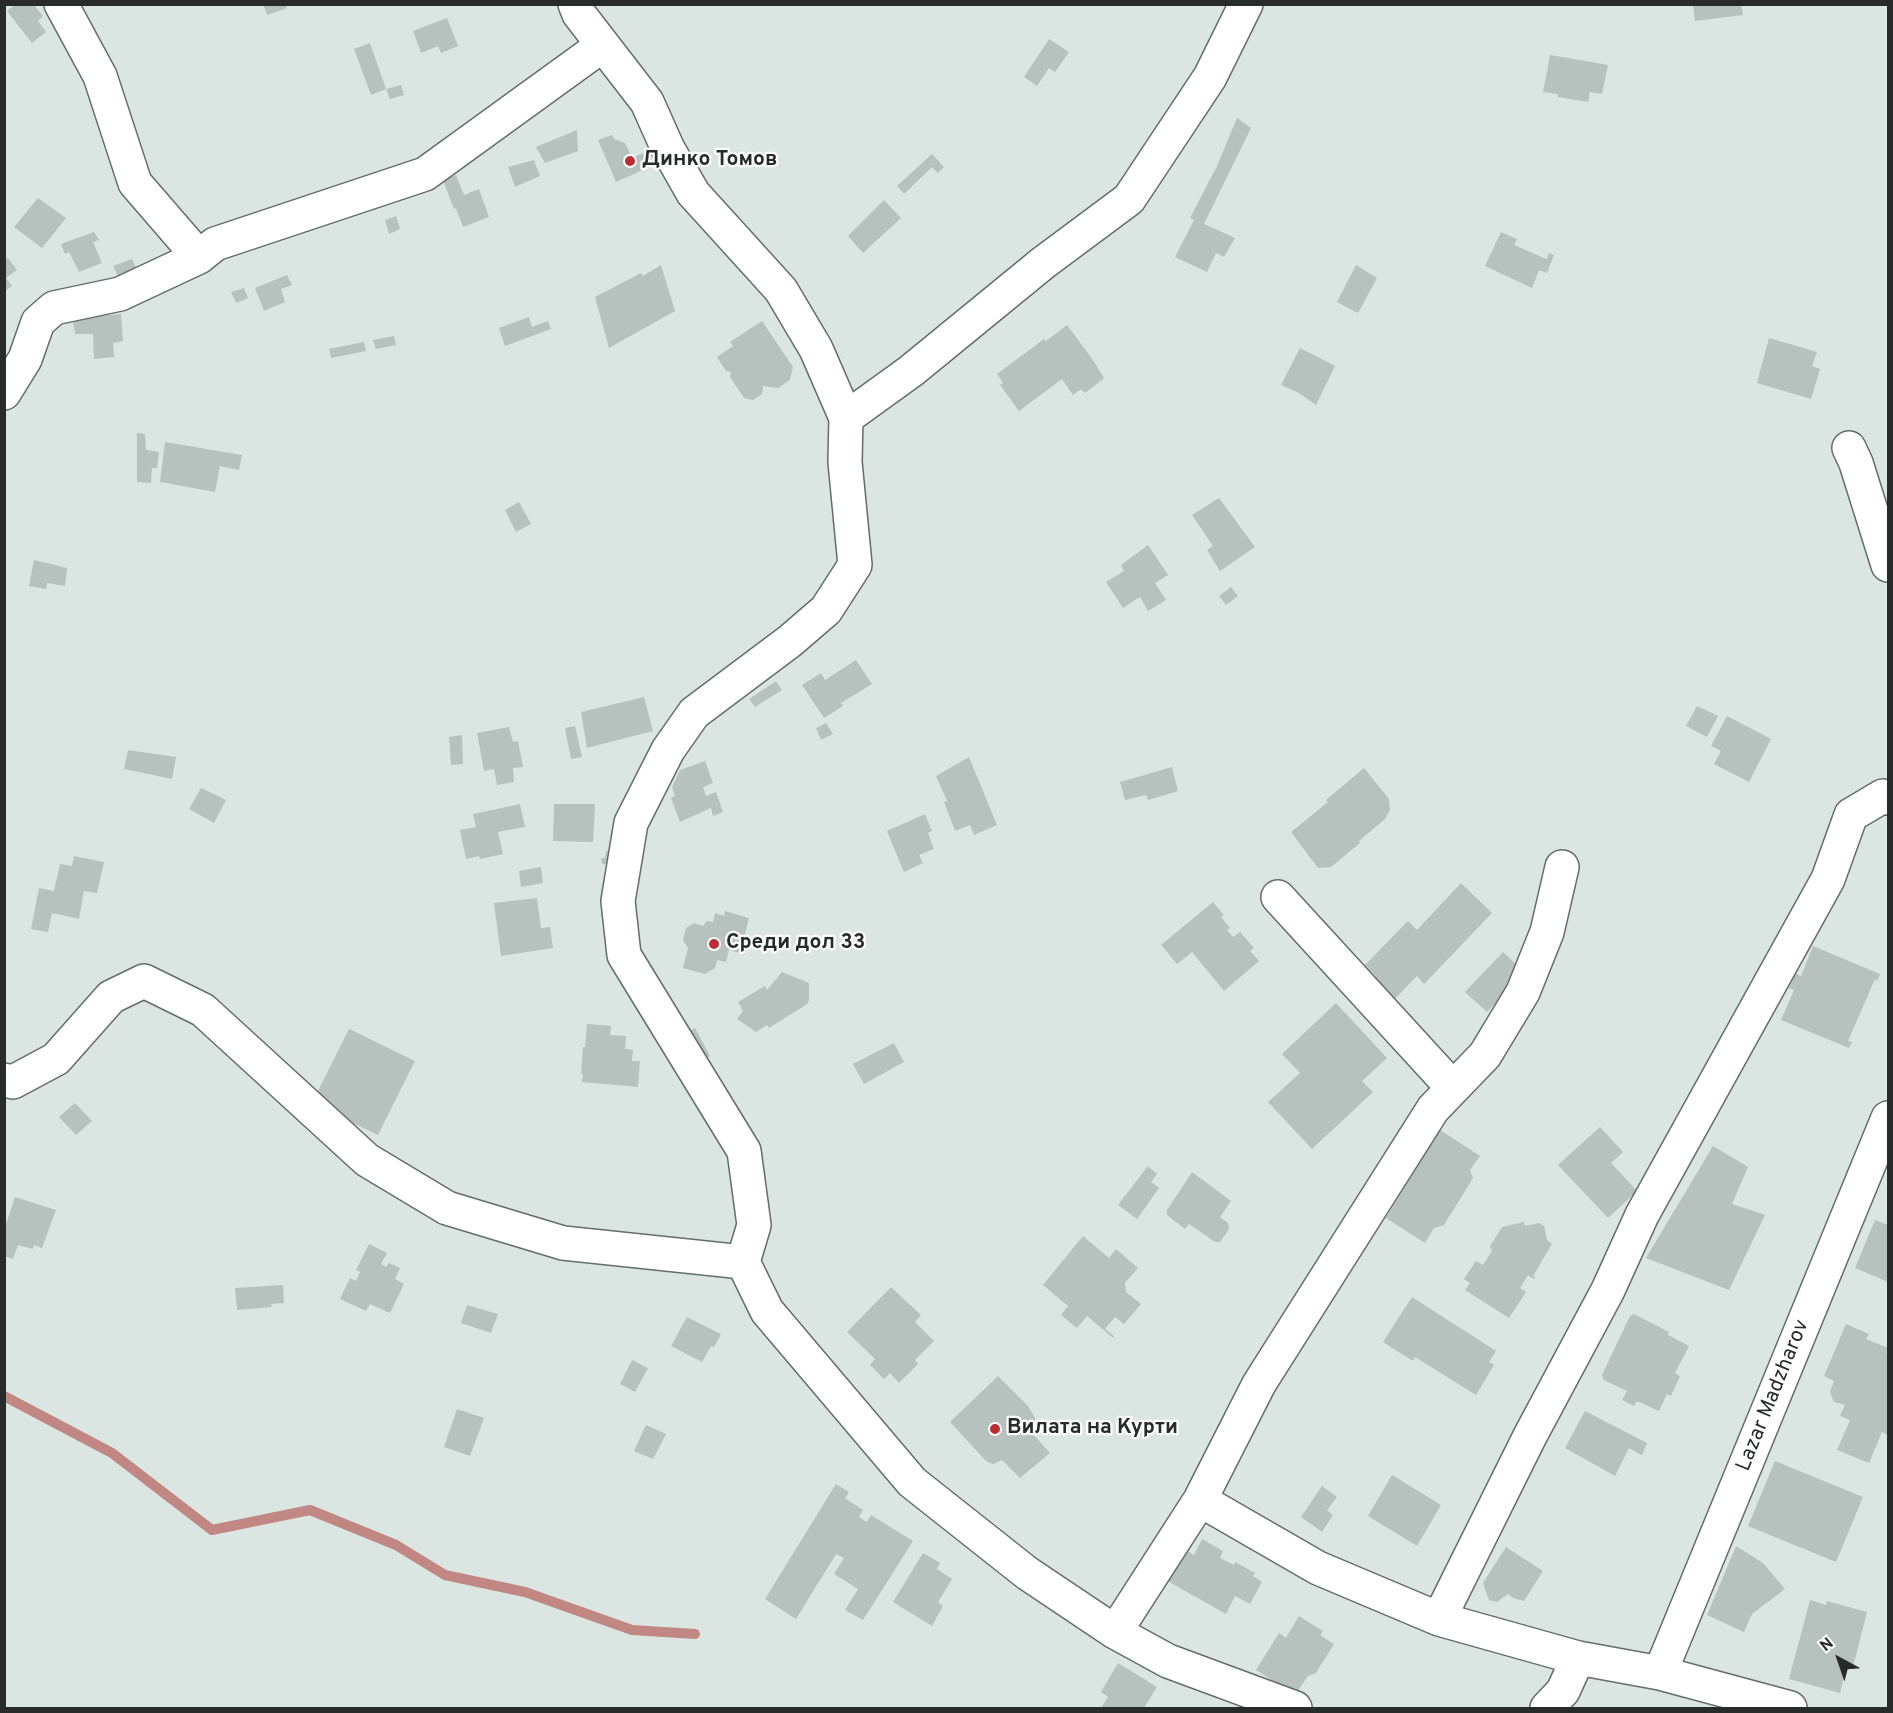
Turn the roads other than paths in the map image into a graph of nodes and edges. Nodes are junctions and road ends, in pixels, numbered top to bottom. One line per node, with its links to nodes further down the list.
1 (61, 4): 5 (street)
2 (575, 4): 4 (street)
3 (1246, 4): 7 (street)
4 (603, 45): 5 (street); 7 (street)
5 (199, 257): 6 (street)
6 (4, 393)
7 (846, 418): 16 (street)
8 (1849, 448): 9 (street)
9 (1888, 565)
10 (1888, 798): 18 (street)
11 (1562, 867): 14 (street)
12 (1278, 897): 14 (street)
13 (4, 1080): 16 (street)
14 (1453, 1089): 17 (street)
15 (1888, 1118): 21 (street, Lazar Madzharov)
16 (743, 1262): 19 (street)
17 (1200, 1500): 18 (street); 19 (street)
18 (1438, 1619): 20 (street)
19 (1115, 1632): 22 (street)
20 (1578, 1658): 21 (street); 23 (street)
21 (1660, 1673): 24 (street)
22 (1295, 1708)
23 (1547, 1708)
24 (1790, 1708)

